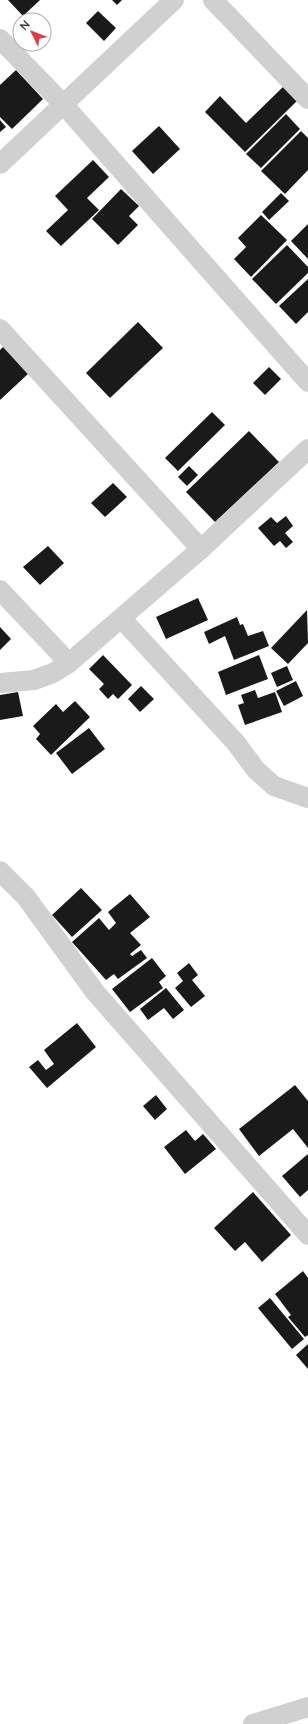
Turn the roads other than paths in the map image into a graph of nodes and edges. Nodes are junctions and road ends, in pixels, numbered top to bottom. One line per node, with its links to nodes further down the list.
1 (174, 0): 5 (street)
2 (213, 0): 4 (street)
3 (0, 38): 5 (street)
4 (308, 98)
5 (63, 104): 6 (street); 8 (street)
6 (0, 164)
7 (0, 328): 10 (street)
8 (308, 382)
9 (308, 449): 10 (street)
10 (201, 548): 12 (street)
11 (0, 590): 13 (street)
12 (121, 618): 13 (street); 15 (street)
13 (69, 662): 14 (street)
14 (0, 683)
15 (308, 798)
16 (0, 871): 17 (street)
17 (308, 1234)
18 (308, 1707): 19 (street)
19 (253, 1724)

